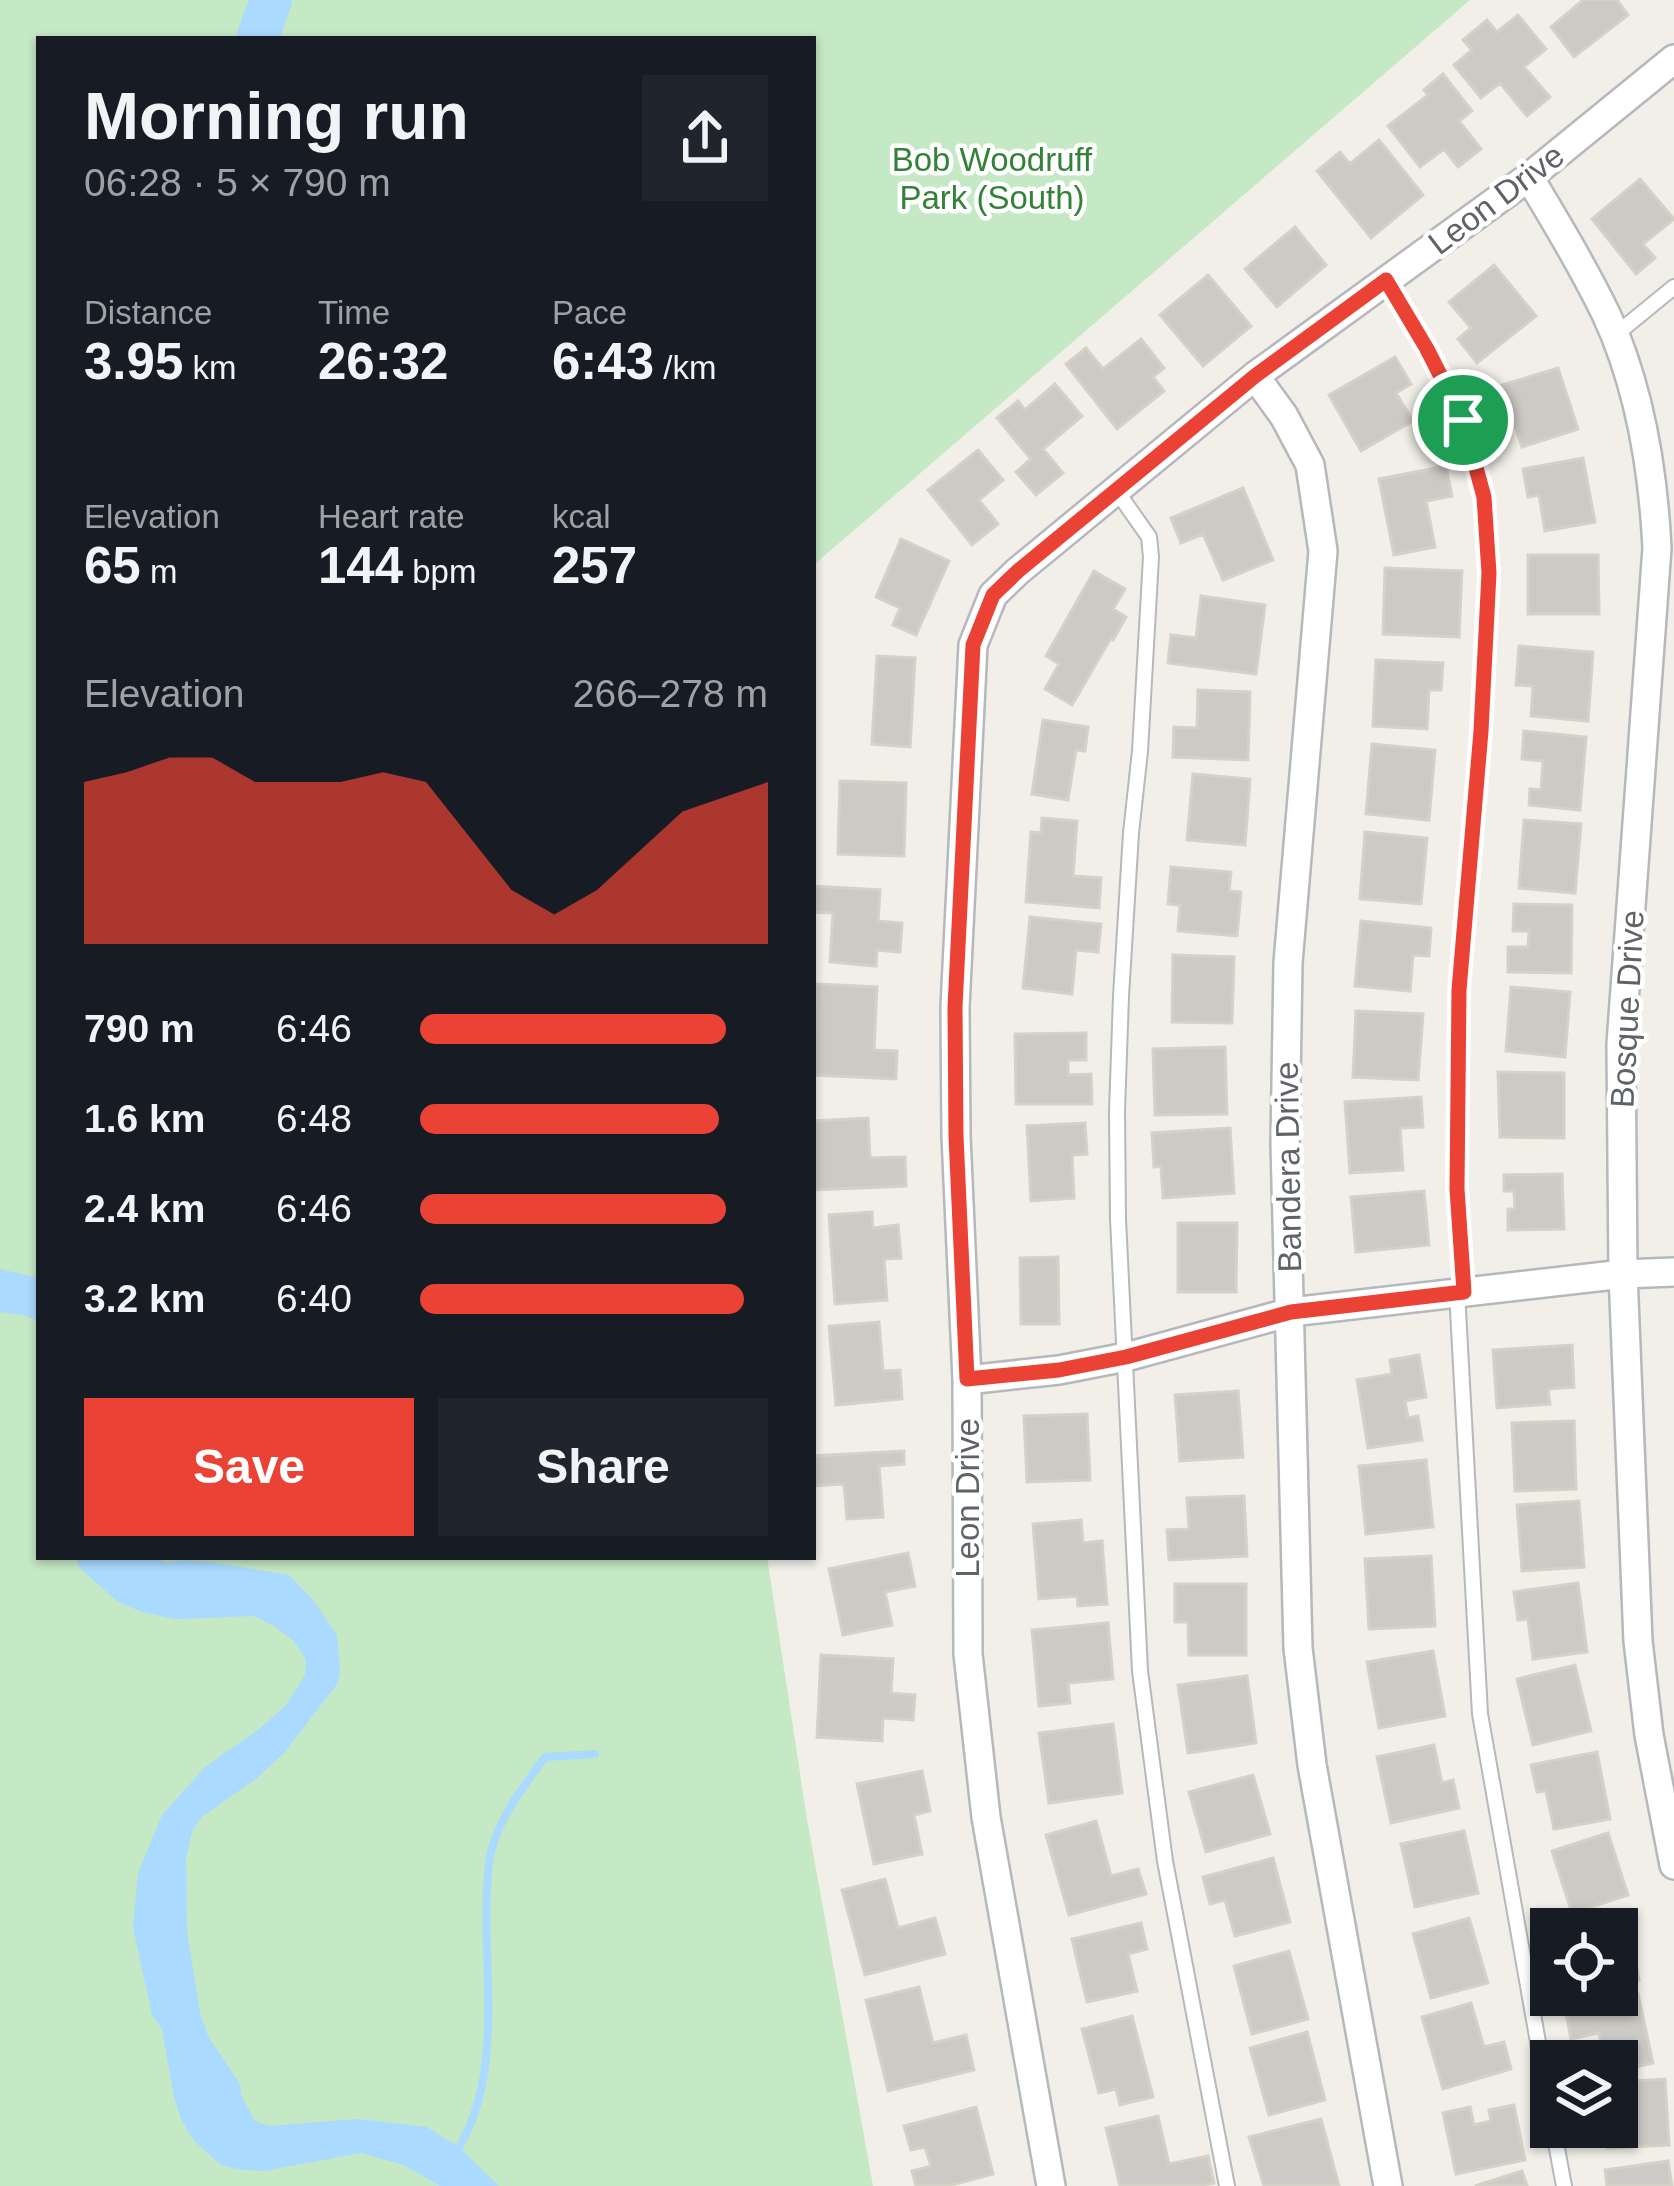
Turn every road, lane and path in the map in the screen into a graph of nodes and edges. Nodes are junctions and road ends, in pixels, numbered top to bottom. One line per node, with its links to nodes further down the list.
1 (1674, 59): 2 (street, Leon Drive)
2 (1528, 177): 3 (street, Leon Drive); 5 (street, Bosque Drive)
3 (1386, 280): 6 (street, Leon Drive); 10 (lane)
4 (1674, 287): 5 (lane)
5 (1614, 336): 9 (street, Bosque Drive)
6 (1255, 376): 7 (street, Leon Drive); 11 (street, Bandera Drive)
7 (1116, 490): 12 (lane); 13 (street, Leon Drive)
8 (1674, 1272): 9 (street)
9 (1623, 1274): 10 (street); 14 (street, Bosque Drive)
10 (1461, 1292): 11 (street); 15 (lane)
11 (1291, 1312): 12 (street); 19 (street, Bandera Drive)
12 (1126, 1357): 13 (street); 18 (lane)
13 (967, 1379): 17 (street, Leon Drive)
14 (1674, 1865)
15 (1538, 2040)
16 (1557, 2148): 20 (lane)
17 (1051, 2186)
18 (1227, 2186)
19 (1388, 2186)
20 (1564, 2186)

